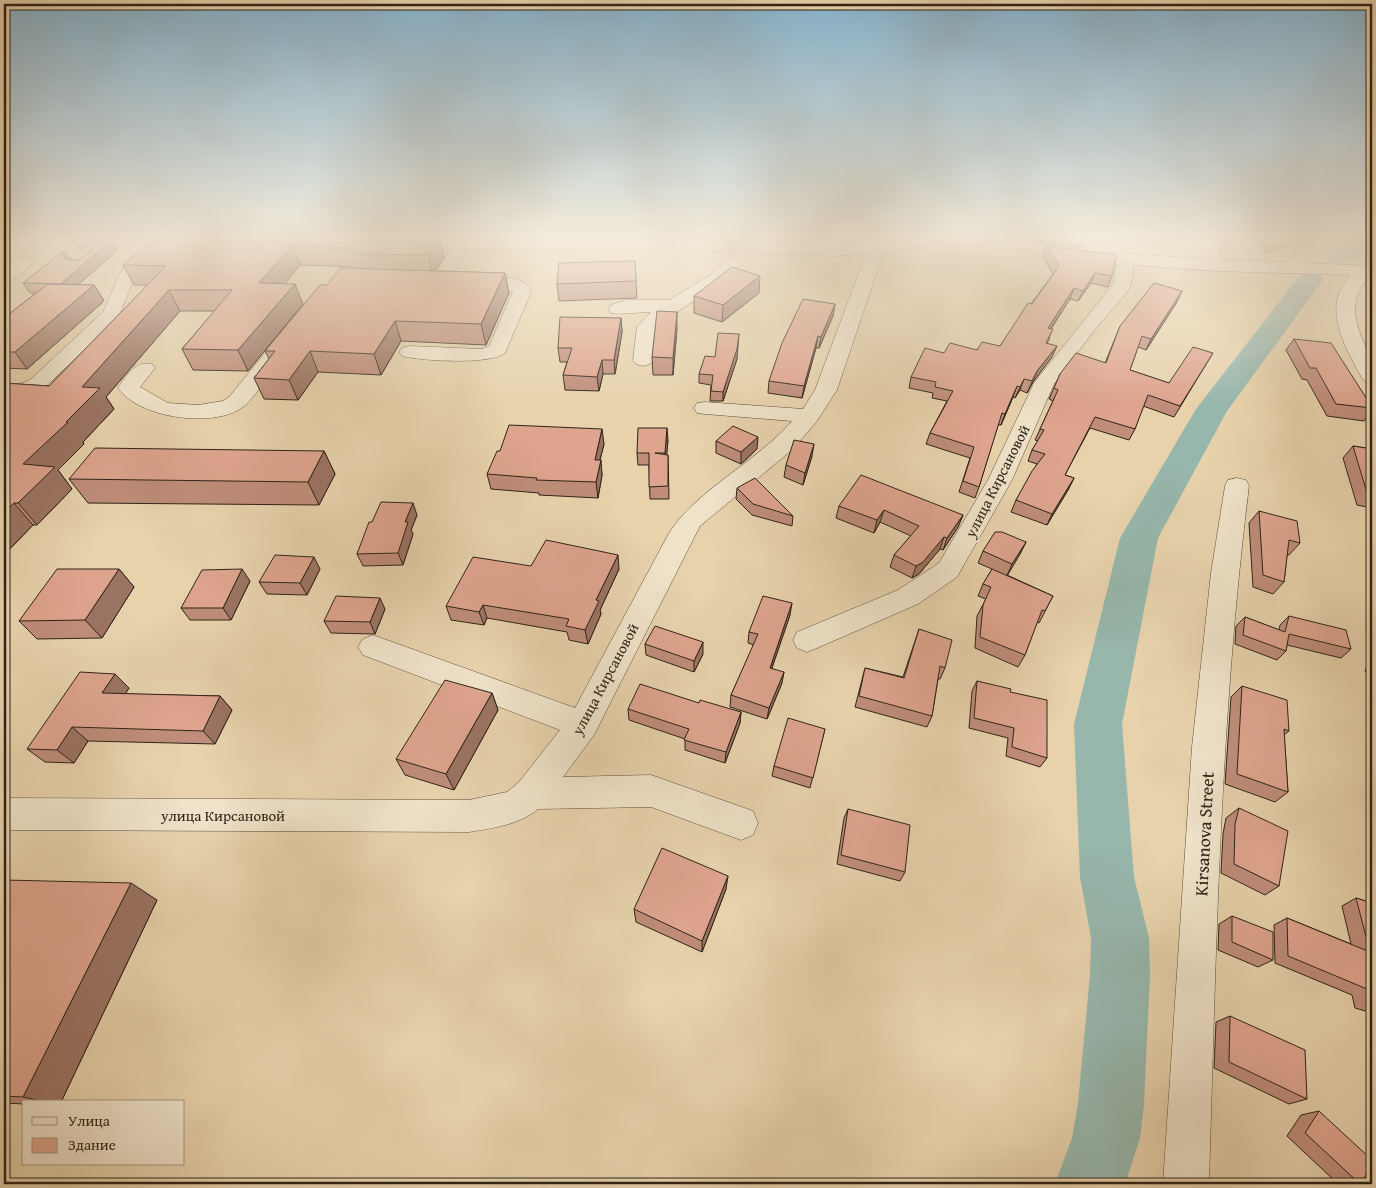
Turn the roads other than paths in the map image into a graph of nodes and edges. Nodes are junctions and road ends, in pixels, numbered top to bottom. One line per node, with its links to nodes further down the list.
1 (120, 291): 14 (street)
2 (522, 291): 10 (street)
3 (697, 291): 7 (street)
4 (869, 291): 16 (street, улица Кирсановой)
5 (1118, 291): 18 (street, улица Кирсановой)
6 (1350, 291): 13 (street)
7 (674, 306): 8 (street); 11 (street)
8 (618, 309)
9 (290, 334): 12 (street)
10 (409, 352)
11 (643, 360)
12 (145, 368)
13 (1372, 378)
14 (4, 390)
15 (705, 408): 16 (street)
16 (809, 416): 20 (street, улица Кирсановой)
17 (1237, 486): 24 (street, Kirsanova Street)
18 (807, 640)
19 (373, 647): 20 (street)
20 (583, 726): 21 (street, улица Кирсановой)
21 (531, 793): 22 (street, улица Кирсановой); 23 (street)
22 (4, 814)
23 (741, 823)
24 (1186, 1184)

